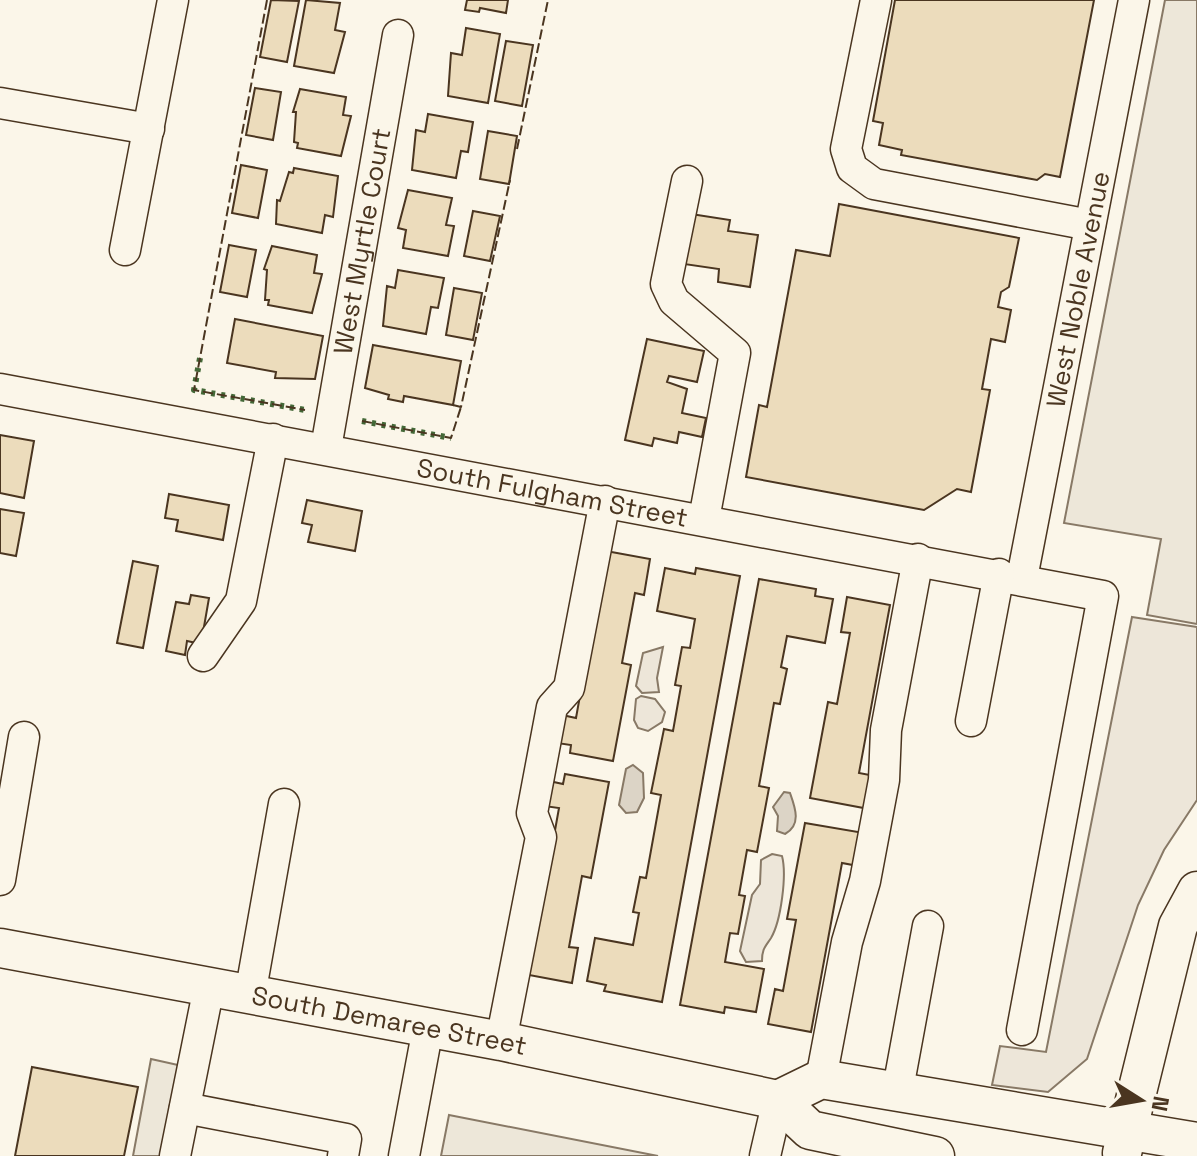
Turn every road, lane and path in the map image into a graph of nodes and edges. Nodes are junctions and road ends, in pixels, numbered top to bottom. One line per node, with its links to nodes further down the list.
1 (173, 0): 6 (street)
2 (876, 0): 8 (street)
3 (1134, 0): 8 (street, West Noble Avenue)
4 (398, 35): 12 (street, West Myrtle Court)
5 (0, 103): 6 (street)
6 (149, 129): 9 (street)
7 (687, 181): 14 (street)
8 (1090, 225): 16 (street, West Noble Avenue)
9 (125, 250)
10 (0, 389): 11 (street, South Fulgham Street)
11 (273, 439): 12 (street, South Fulgham Street); 17 (street)
12 (326, 448): 13 (street, South Fulgham Street)
13 (605, 501): 14 (street, South Fulgham Street); 29 (street)
14 (704, 519): 15 (street, South Fulgham Street)
15 (918, 559): 16 (street, South Fulgham Street); 30 (street)
16 (1011, 576): 18 (street, West Noble Avenue); 28 (street, South Fulgham Street)
17 (203, 656)
18 (971, 721)
19 (24, 737): 21 (street)
20 (284, 804): 26 (street)
21 (0, 880)
22 (1197, 891): 35 (main road)
23 (928, 926): 31 (street)
24 (0, 948): 25 (main road, South Demaree Street)
25 (209, 987): 26 (main road, South Demaree Street); 33 (street)
26 (250, 995): 27 (main road, South Demaree Street)
27 (428, 1028): 29 (main road, South Demaree Street); 37 (street)
28 (1022, 1030)
29 (501, 1041): 32 (main road, South Demaree Street)
30 (821, 1079): 31 (main road); 32 (main road)
31 (897, 1094): 35 (main road)
32 (778, 1100): 39 (street); 40 (main road)
33 (185, 1108): 36 (street); 38 (street)
34 (1197, 1142): 35 (main road)
35 (1124, 1143)
36 (344, 1147)
37 (412, 1155)
38 (175, 1156)
39 (765, 1156)
40 (935, 1156)

